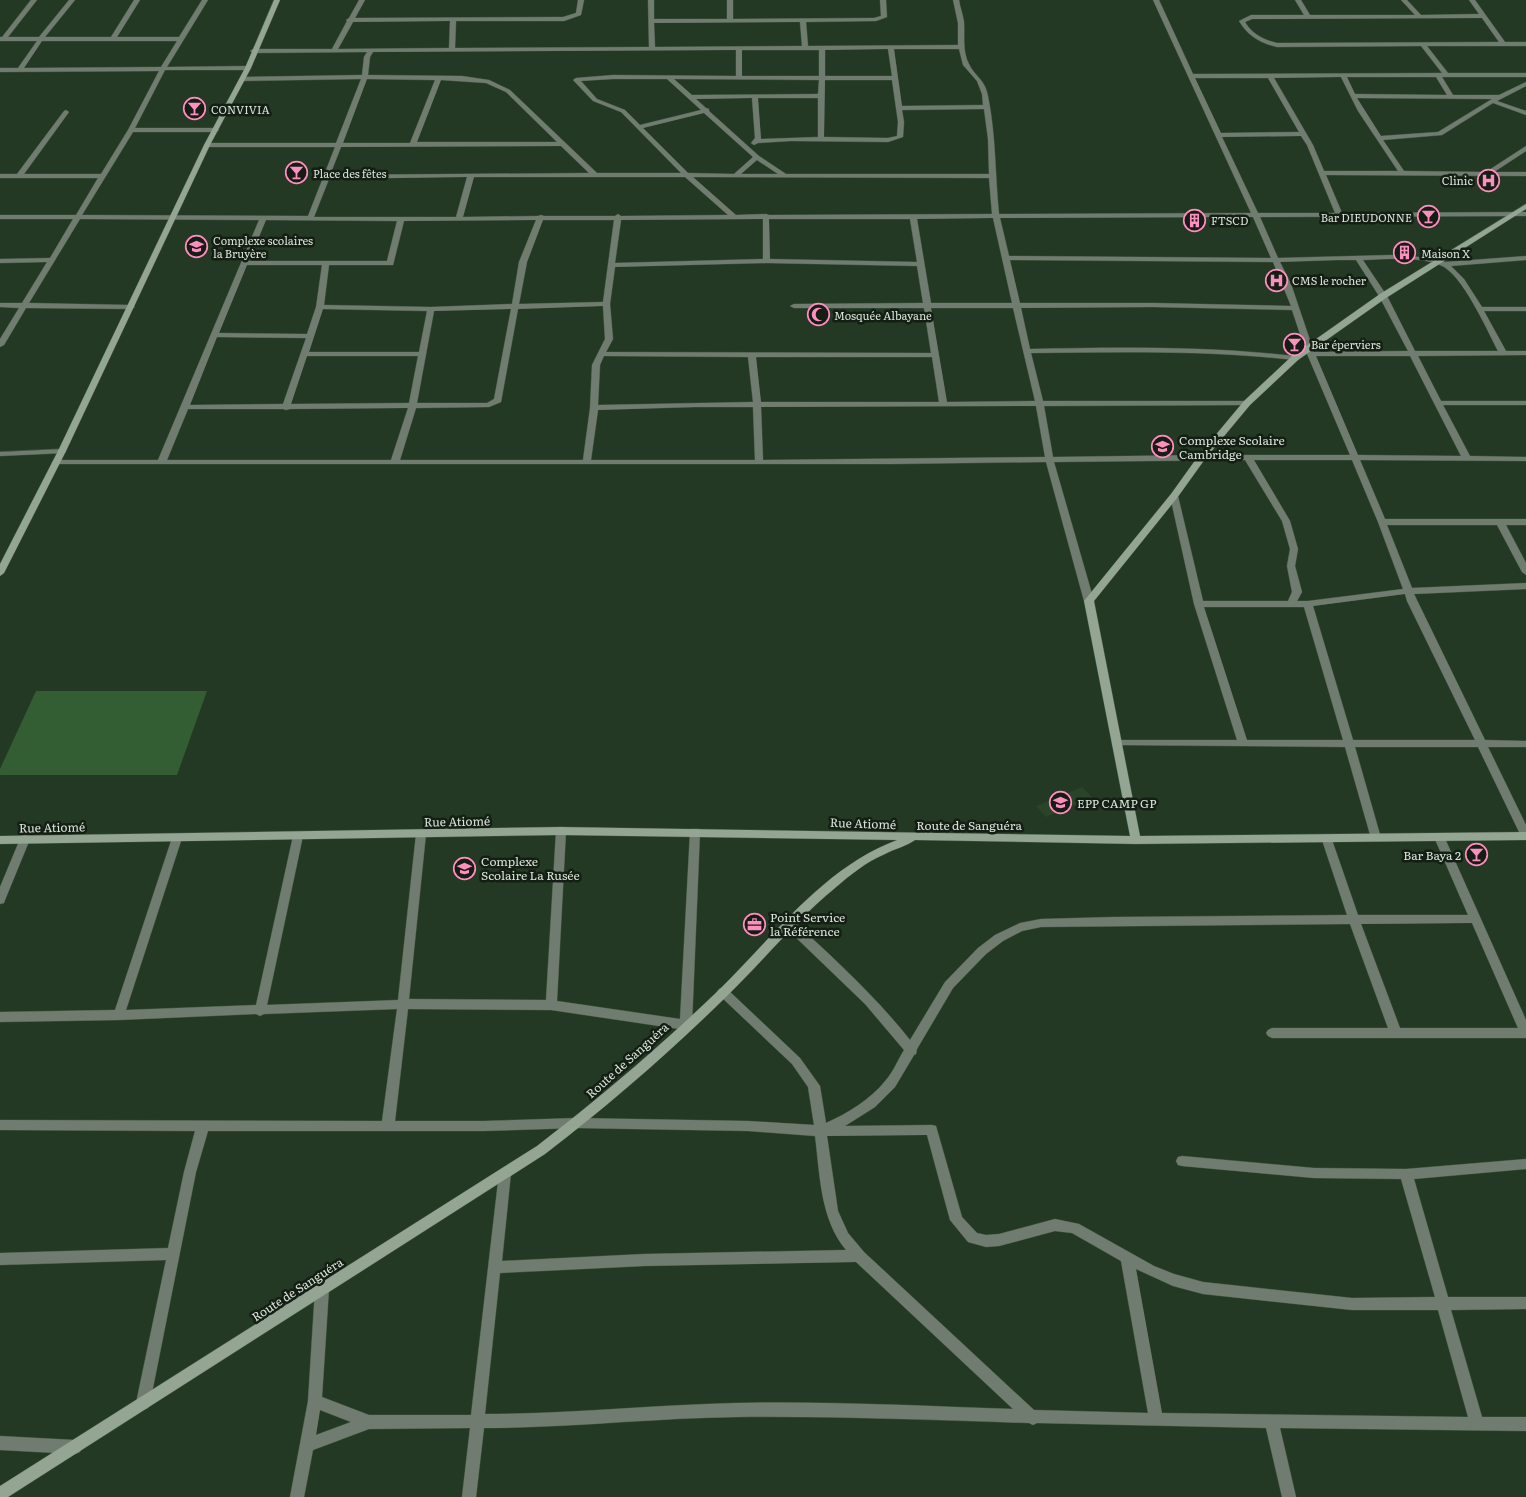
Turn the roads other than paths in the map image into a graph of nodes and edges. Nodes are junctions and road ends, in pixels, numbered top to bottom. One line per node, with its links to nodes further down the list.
1 (34, 0): 24 (street)
2 (72, 0): 26 (street)
3 (138, 0): 27 (street)
4 (205, 0): 25 (street)
5 (277, 0): 40 (street)
6 (362, 0): 20 (street)
7 (581, 0): 21 (street)
8 (651, 0): 22 (street)
9 (730, 0): 19 (street)
10 (883, 0): 23 (street)
11 (956, 0): 33 (street)
12 (1156, 0): 48 (street)
13 (1298, 0): 16 (street)
14 (1404, 0): 17 (street)
15 (1472, 0): 18 (street)
16 (1307, 15): 17 (street); 28 (street)
17 (1419, 16): 18 (street)
18 (1483, 16): 29 (street)
19 (730, 19): 22 (street); 23 (street)
20 (349, 20): 21 (street); 37 (street)
21 (453, 20): 39 (street)
22 (651, 20): 36 (street)
23 (803, 20): 35 (street)
24 (2, 39): 26 (street)
25 (182, 39): 27 (street); 41 (street)
26 (40, 40): 27 (street); 44 (street)
27 (112, 40)
28 (1422, 44): 29 (street); 46 (street)
29 (1503, 44): 30 (street)
30 (1526, 44)
31 (822, 47): 32 (street); 35 (street); 55 (street)
32 (890, 47): 33 (street); 56 (street)
33 (961, 47): 66 (street)
34 (739, 48): 35 (street); 36 (street); 54 (street)
35 (804, 48)
36 (652, 49): 39 (street)
37 (335, 50): 38 (street); 40 (street)
38 (371, 50): 39 (street); 51 (street)
39 (452, 50)
40 (253, 51): 42 (street)
41 (163, 68): 42 (street); 44 (street); 72 (street)
42 (248, 68): 57 (street)
43 (0, 70): 44 (street)
44 (20, 70)
45 (1438, 75): 46 (street); 50 (street); 61 (street)
46 (1446, 75): 47 (street)
47 (1526, 75)
48 (1190, 76): 49 (street); 75 (street)
49 (1270, 76): 50 (street); 74 (street)
50 (1343, 76): 60 (street)
51 (365, 77): 52 (street); 57 (street); 81 (street)
52 (439, 78): 79 (street); 80 (street)
53 (669, 78): 54 (street); 62 (street); 71 (street)
54 (739, 78): 55 (street)
55 (822, 78): 56 (street); 59 (street)
56 (894, 78): 67 (street)
57 (242, 79): 73 (street)
58 (1526, 84): 64 (street)
59 (822, 96): 63 (street); 77 (street)
60 (1354, 96): 61 (street); 76 (street)
61 (1450, 96): 64 (street)
62 (690, 97): 63 (street); 68 (street)
63 (755, 97): 78 (street)
64 (1501, 98): 65 (street)
65 (1492, 101): 70 (street); 76 (street)
66 (987, 107): 67 (street); 98 (street)
67 (899, 108): 77 (street)
68 (707, 110): 71 (street); 83 (street)
69 (66, 112): 94 (street)
70 (1526, 113)
71 (638, 127): 97 (street)
72 (131, 130): 73 (street); 95 (street)
73 (216, 130): 82 (street)
74 (1303, 134): 75 (street); 86 (street)
75 (1218, 135): 101 (street)
76 (1380, 138): 87 (street)
77 (821, 139): 78 (street)
78 (758, 141): 83 (street)
79 (413, 144): 80 (street); 81 (street)
80 (561, 144): 96 (street)
81 (338, 145): 82 (street); 99 (street)
82 (207, 146): 114 (street)
83 (749, 148): 85 (street)
84 (1526, 148): 88 (street)
85 (757, 157): 89 (street); 92 (street)
86 (1321, 173): 87 (street); 102 (street)
87 (1402, 173): 88 (street)
88 (1488, 173): 90 (street)
89 (737, 174): 92 (street); 97 (street)
90 (1526, 174)
91 (471, 175): 96 (street); 99 (street); 111 (street)
92 (784, 175): 98 (street)
93 (0, 176): 94 (street)
94 (19, 176): 95 (street)
95 (102, 176): 113 (street)
96 (596, 176): 97 (street)
97 (687, 176): 106 (street)
98 (992, 176): 109 (street)
99 (326, 177): 116 (street)
100 (1526, 206): 103 (street)
101 (1255, 214): 102 (street); 109 (street); 122 (street)
102 (1338, 214): 103 (street)
103 (1513, 214): 104 (street); 124 (street)
104 (1526, 214)
105 (618, 216): 106 (street); 112 (street); 128 (street)
106 (733, 216): 107 (street)
107 (766, 216): 108 (street); 125 (street)
108 (912, 216): 109 (street); 129 (street)
109 (996, 216): 118 (street)
110 (0, 217): 113 (street)
111 (459, 217): 112 (street); 117 (street)
112 (541, 217): 140 (street)
113 (77, 218): 114 (street); 121 (street)
114 (172, 219): 115 (street); 138 (street)
115 (263, 219): 116 (street); 126 (street)
116 (310, 219): 117 (street)
117 (401, 219): 127 (street)
118 (1006, 258): 122 (street); 137 (street)
119 (1526, 258): 130 (street)
120 (1359, 259): 122 (street); 124 (street); 131 (street)
121 (51, 260): 123 (street); 134 (street)
122 (1275, 260): 141 (street)
123 (0, 261)
124 (1436, 261): 130 (street); 131 (street)
125 (767, 262): 128 (street); 129 (street)
126 (244, 263): 127 (street); 145 (street)
127 (326, 263): 139 (street)
128 (612, 264): 132 (street)
129 (920, 264): 136 (street)
130 (1446, 264): 143 (street)
131 (1383, 296): 149 (street); 150 (street)
132 (606, 304): 140 (street); 155 (street)
133 (0, 305): 134 (street)
134 (24, 305): 138 (street); 147 (street)
135 (794, 306): 136 (street)
136 (926, 306): 137 (street); 157 (street)
137 (1016, 306): 141 (street); 148 (street)
138 (131, 307): 169 (street)
139 (320, 307): 142 (street); 146 (street)
140 (514, 308): 142 (street); 166 (street)
141 (1294, 308): 149 (street)
142 (431, 309): 154 (street)
143 (1480, 309): 144 (street); 151 (street)
144 (1526, 309)
145 (214, 335): 146 (street); 165 (street)
146 (310, 336): 153 (street)
147 (0, 345)
148 (1027, 351): 158 (street); 160 (street)
149 (1311, 351): 150 (street); 158 (street); 174 (street)
150 (1412, 353): 151 (street); 162 (street)
151 (1503, 353): 152 (street)
152 (1526, 353)
153 (304, 354): 154 (street); 167 (street)
154 (422, 354): 166 (street)
155 (602, 354): 156 (street); 168 (street)
156 (752, 354): 157 (street); 164 (street)
157 (934, 355): 159 (street)
158 (1295, 358): 161 (street)
159 (942, 403): 160 (street); 164 (street)
160 (1039, 403): 161 (street); 172 (street)
161 (1247, 403): 171 (street)
162 (1437, 403): 163 (street); 175 (street)
163 (1526, 403)
164 (757, 405): 168 (street); 181 (street)
165 (185, 406): 167 (street); 177 (street)
166 (412, 406): 167 (street); 179 (street)
167 (286, 408)
168 (594, 408): 180 (street)
169 (62, 451): 170 (street); 178 (street)
170 (0, 454)
171 (1202, 457): 172 (street); 173 (street); 182 (street)
172 (1049, 459): 181 (street); 190 (street)
173 (1249, 459): 174 (street); 192 (street)
174 (1355, 459): 175 (street); 183 (street)
175 (1467, 459): 176 (street)
176 (1526, 459)
177 (162, 460): 178 (street); 179 (street)
178 (56, 462): 187 (street)
179 (395, 462): 180 (street)
180 (587, 462): 181 (street)
181 (759, 462)
182 (1174, 496): 190 (street); 191 (street)
183 (1382, 522): 184 (street); 189 (street)
184 (1500, 522): 185 (street); 186 (street)
185 (1526, 522)
186 (1526, 572)
187 (0, 573)
188 (1526, 586): 189 (street)
189 (1409, 591): 193 (street); 196 (street)
190 (1090, 601): 194 (street)
191 (1199, 604): 192 (street); 195 (street)
192 (1292, 604): 193 (street)
193 (1308, 604): 198 (street)
194 (1117, 743): 195 (street); 210 (street)
195 (1243, 744): 198 (street)
196 (1483, 744): 197 (street); 198 (street); 203 (street)
197 (1526, 744)
198 (1349, 745): 207 (street)
199 (561, 831): 200 (street, Rue Atiomé); 201 (street, Rue Atiomé); 218 (street)
200 (695, 832): 204 (street, Rue Atiomé); 222 (street)
201 (421, 834): 202 (street, Rue Atiomé); 217 (street)
202 (298, 836): 206 (street, Rue Atiomé); 219 (street)
203 (1526, 836): 205 (street, Route de Sanguéra)
204 (914, 837): 210 (street, Route de Sanguéra); 215 (street, Route de Sanguéra)
205 (1439, 837): 207 (street, Route de Sanguéra); 214 (street)
206 (177, 838): 208 (street, Rue Atiomé); 220 (street)
207 (1376, 838): 211 (street, Route de Sanguéra)
208 (26, 839): 209 (street, Rue Atiomé); 212 (street)
209 (0, 840)
210 (1136, 840): 211 (street, Route de Sanguéra)
211 (1327, 840): 213 (street)
212 (0, 900)
213 (1354, 919): 214 (street); 224 (street); 226 (street)
214 (1474, 919): 225 (street)
215 (790, 925): 216 (street, Route de Sanguéra); 226 (street)
216 (723, 992): 222 (street, Route de Sanguéra); 231 (street)
217 (404, 1004): 218 (street); 219 (street); 230 (street)
218 (551, 1005): 222 (street)
219 (260, 1011): 220 (street)
220 (119, 1015): 221 (street)
221 (0, 1017)
222 (686, 1025): 227 (street, Route de Sanguéra)
223 (1272, 1033): 224 (street)
224 (1396, 1033): 225 (street)
225 (1526, 1033)
226 (912, 1051): 231 (street)
227 (576, 1123): 230 (street); 231 (street); 234 (street, Route de Sanguéra)
228 (0, 1125): 229 (street)
229 (203, 1125): 230 (street); 236 (street)
230 (388, 1125)
231 (821, 1131): 237 (street); 238 (street)
232 (1182, 1161): 235 (street)
233 (1526, 1164): 235 (street)
234 (505, 1172): 240 (street); 241 (street, Route de Sanguéra)
235 (1406, 1174): 242 (street)
236 (174, 1254): 239 (street); 245 (street)
237 (859, 1256): 240 (street); 246 (street)
238 (1127, 1258): 242 (street); 247 (street)
239 (0, 1259)
240 (496, 1267): 248 (street)
241 (322, 1289): 244 (street); 245 (street, Route de Sanguéra)
242 (1442, 1303): 243 (street); 251 (street)
243 (1526, 1303)
244 (315, 1401): 250 (street); 254 (street)
245 (143, 1404): 255 (street, Route de Sanguéra)
246 (1033, 1418): 247 (street); 248 (street)
247 (1156, 1420): 249 (street)
248 (479, 1421): 250 (street); 258 (street)
249 (1271, 1421): 251 (street); 259 (street)
250 (369, 1422): 254 (street)
251 (1477, 1423): 252 (street)
252 (1526, 1424)
253 (0, 1443): 255 (street)
254 (308, 1445): 257 (street)
255 (76, 1447): 256 (street, Route de Sanguéra)
256 (0, 1494)
257 (296, 1497)
258 (469, 1497)
259 (1289, 1497)

